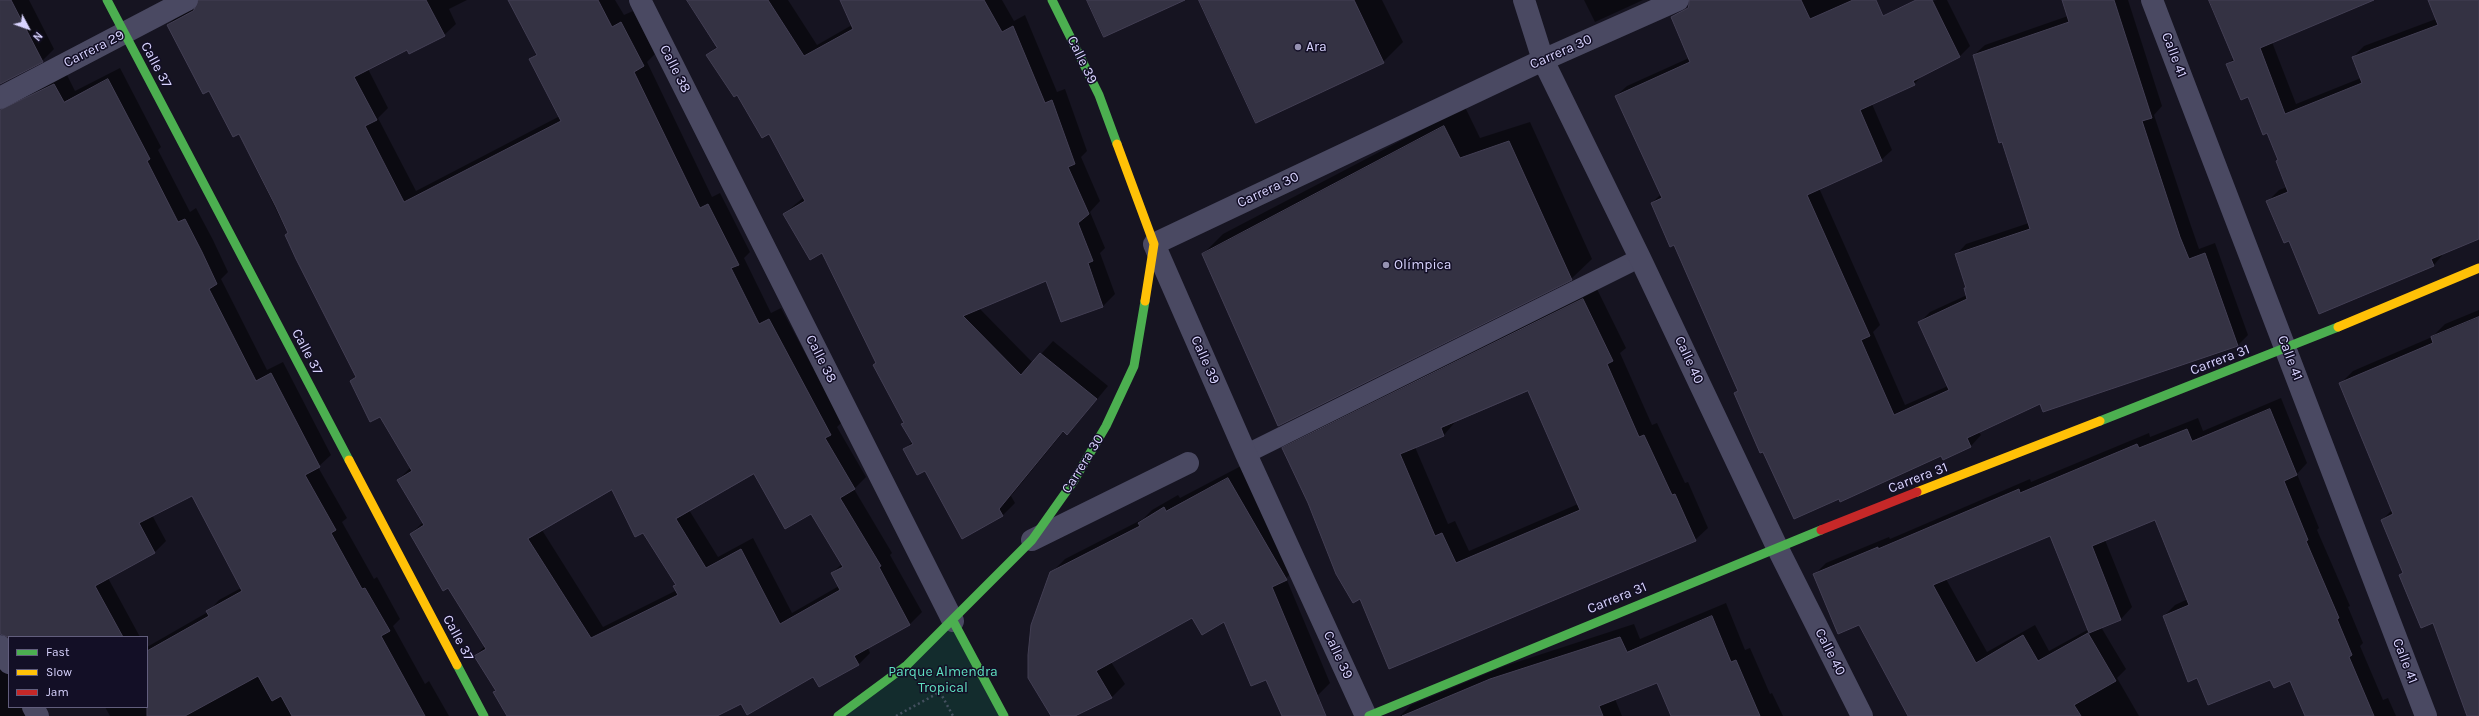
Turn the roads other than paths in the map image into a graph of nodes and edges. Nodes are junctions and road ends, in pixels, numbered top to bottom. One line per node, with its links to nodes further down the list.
1 (107, 0): 8 (street, Calle 37)
2 (187, 0): 8 (street, Carrera 29)
3 (640, 0): 19 (street, Calle 38)
4 (1052, 0): 11 (street, Calle 39)
5 (1524, 0): 9 (street, Calle 40)
6 (1678, 0): 9 (street, Carrera 30)
7 (2152, 0): 14 (street, Calle 41)
8 (123, 34): 10 (street, Carrera 29); 22 (street, Calle 37)
9 (1544, 60): 11 (street, Carrera 30); 12 (street, Calle 40)
10 (0, 98)
11 (1154, 244): 15 (street, Calle 39); 17 (street, Carrera 30)
12 (1640, 258): 15 (lane); 18 (street, Calle 40)
13 (2479, 268): 14 (street, Carrera 31)
14 (2286, 349): 18 (street, Carrera 31); 28 (street, Calle 41)
15 (1246, 454): 25 (street, Calle 39)
16 (1188, 462): 17 (street, Carrera 30)
17 (1032, 540): 19 (street, Carrera 30)
18 (1777, 547): 26 (street, Carrera 31); 27 (street, Calle 40)
19 (954, 621): 23 (street, Carrera 30); 24 (street, Calle 38)
20 (0, 646): 21 (street)
21 (8, 661)
22 (484, 716)
23 (838, 716)
24 (1004, 716)
25 (1366, 716)
26 (1369, 716)
27 (1862, 716)
28 (2426, 716)

